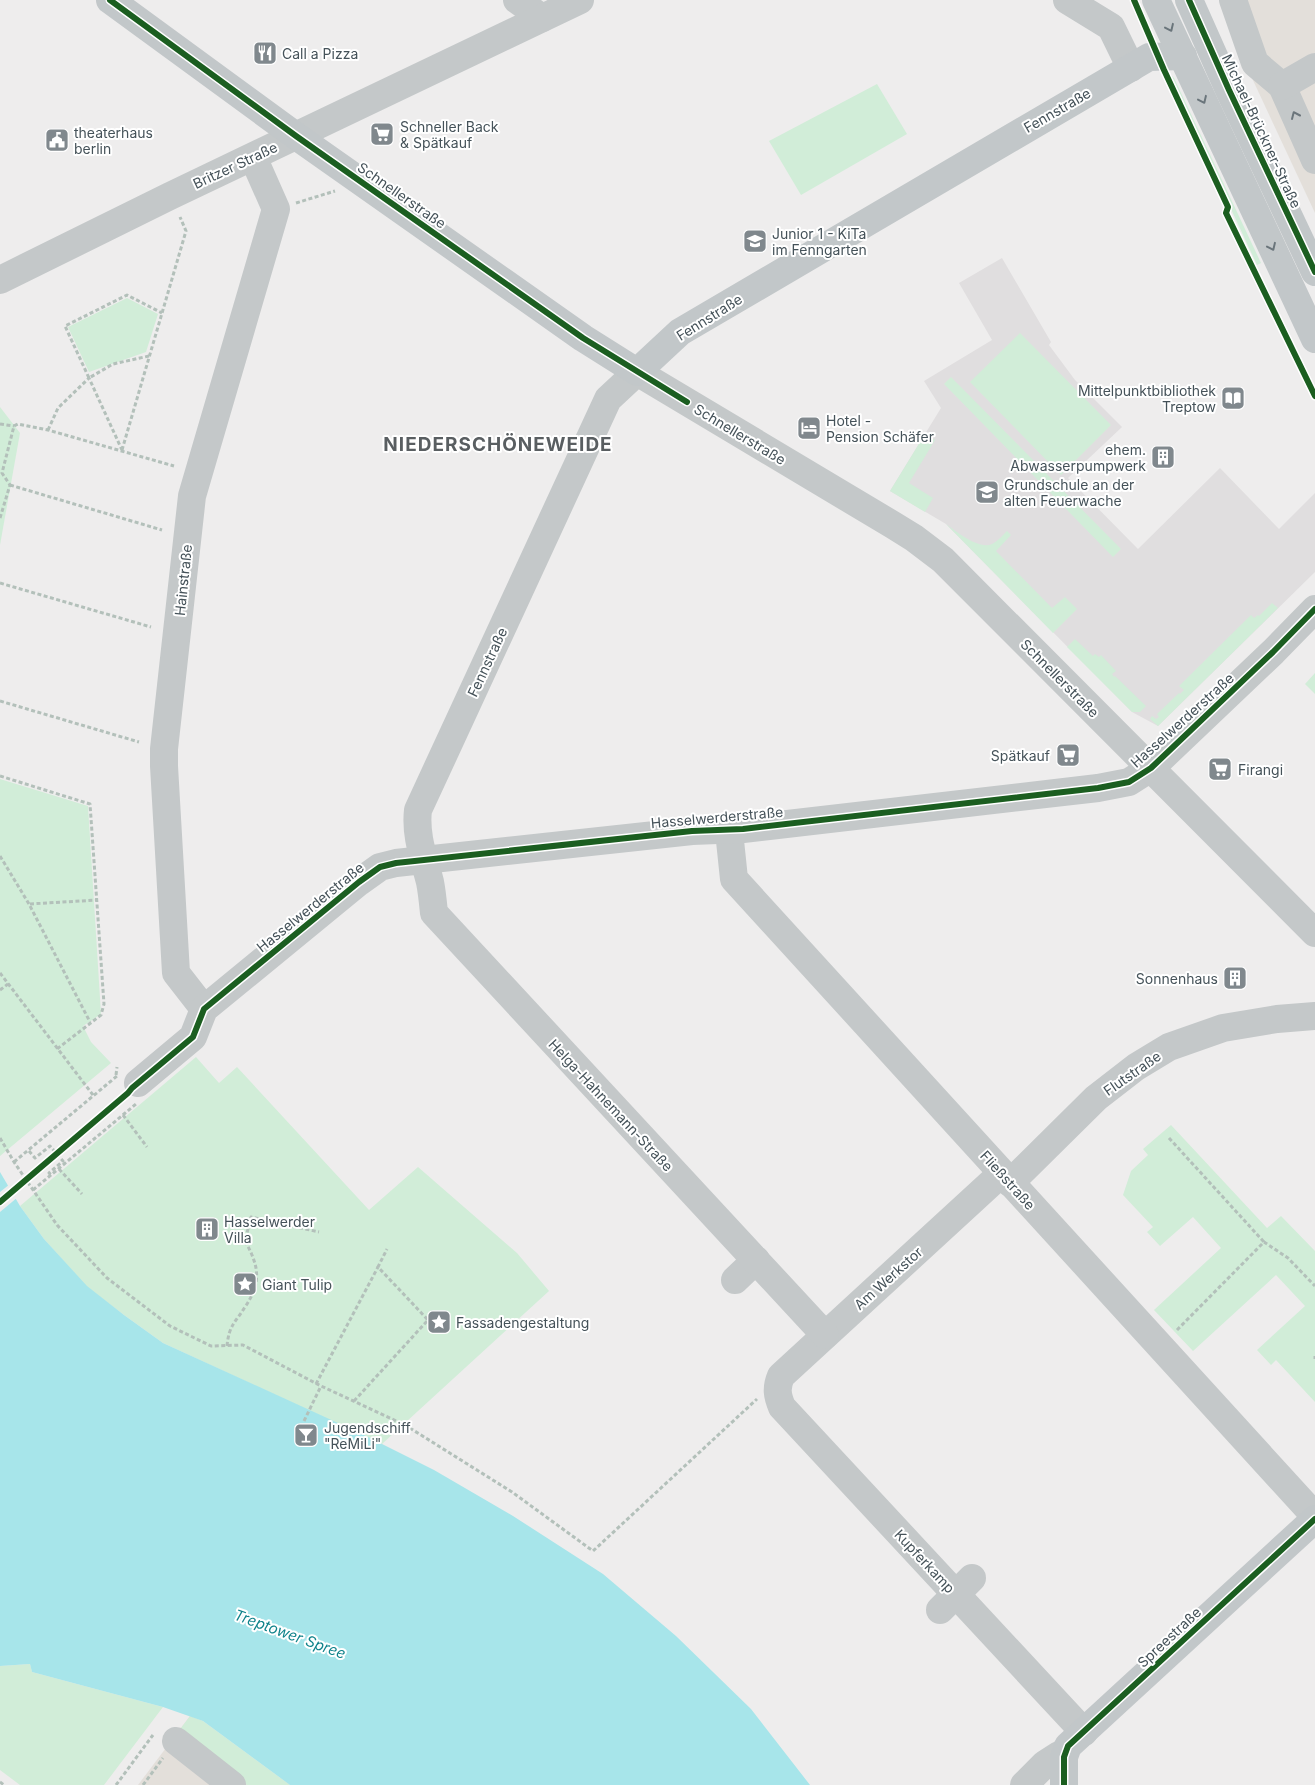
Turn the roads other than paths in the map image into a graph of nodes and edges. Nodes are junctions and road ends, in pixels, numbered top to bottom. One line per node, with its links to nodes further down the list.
1 (110, 0): 14 (main road, Schnellerstraße)
2 (517, 0): 8 (street)
3 (580, 0): 8 (street, Britzer Straße)
4 (1067, 0): 11 (street)
5 (1156, 0): 9 (main road, one-way to 9)
6 (1189, 0): 12 (main road, Michael-Brückner-Straße)
7 (1233, 0): 13 (street)
8 (542, 18): 14 (street, Britzer Straße)
9 (1183, 56): 11 (main road, Fennstraße); 12 (main road); 19 (main road, one-way to 19)
10 (1315, 67): 13 (street)
11 (1131, 68): 20 (main road, Fennstraße)
12 (1228, 86): 17 (main road, Michael-Brückner-Straße)
13 (1282, 86): 16 (street, one-way to 13)
14 (296, 136): 15 (street, Britzer Straße); 20 (main road, Schnellerstraße)
15 (252, 157): 18 (street, Britzer Straße); 26 (street, Hainstraße)
16 (1315, 160)
17 (1315, 272)
18 (0, 280)
19 (1315, 339)
20 (637, 372): 22 (street, Schnellerstraße); 24 (street, Fennstraße)
21 (1315, 609): 22 (street, Hasselwerderstraße)
22 (1150, 768): 23 (street, Hasselwerderstraße); 25 (street, Schnellerstraße)
23 (729, 831): 24 (street, Hasselwerderstraße); 29 (street, Fließstraße)
24 (424, 861): 26 (street, Hasselwerderstraße); 30 (street, Helga-Hahnemann-Straße)
25 (1315, 933)
26 (204, 1009): 28 (street, Hasselwerderstraße)
27 (1315, 1016): 29 (street, Flutstraße)
28 (138, 1083)
29 (1006, 1178): 32 (street, Am Werkstor); 34 (street, Fließstraße)
30 (756, 1260): 31 (street); 32 (street, Helga-Hahnemann-Straße)
31 (735, 1280)
32 (825, 1335): 33 (street, Am Werkstor)
33 (777, 1385): 35 (street, Kupferkamp)
34 (1315, 1518): 35 (main road, Spreestraße)
35 (1084, 1732): 37 (main road, Spreestraße)
36 (167, 1735): 38 (street)
37 (1064, 1757): 39 (street); 40 (main road)
38 (232, 1785)
39 (1024, 1785)
40 (1064, 1785)

